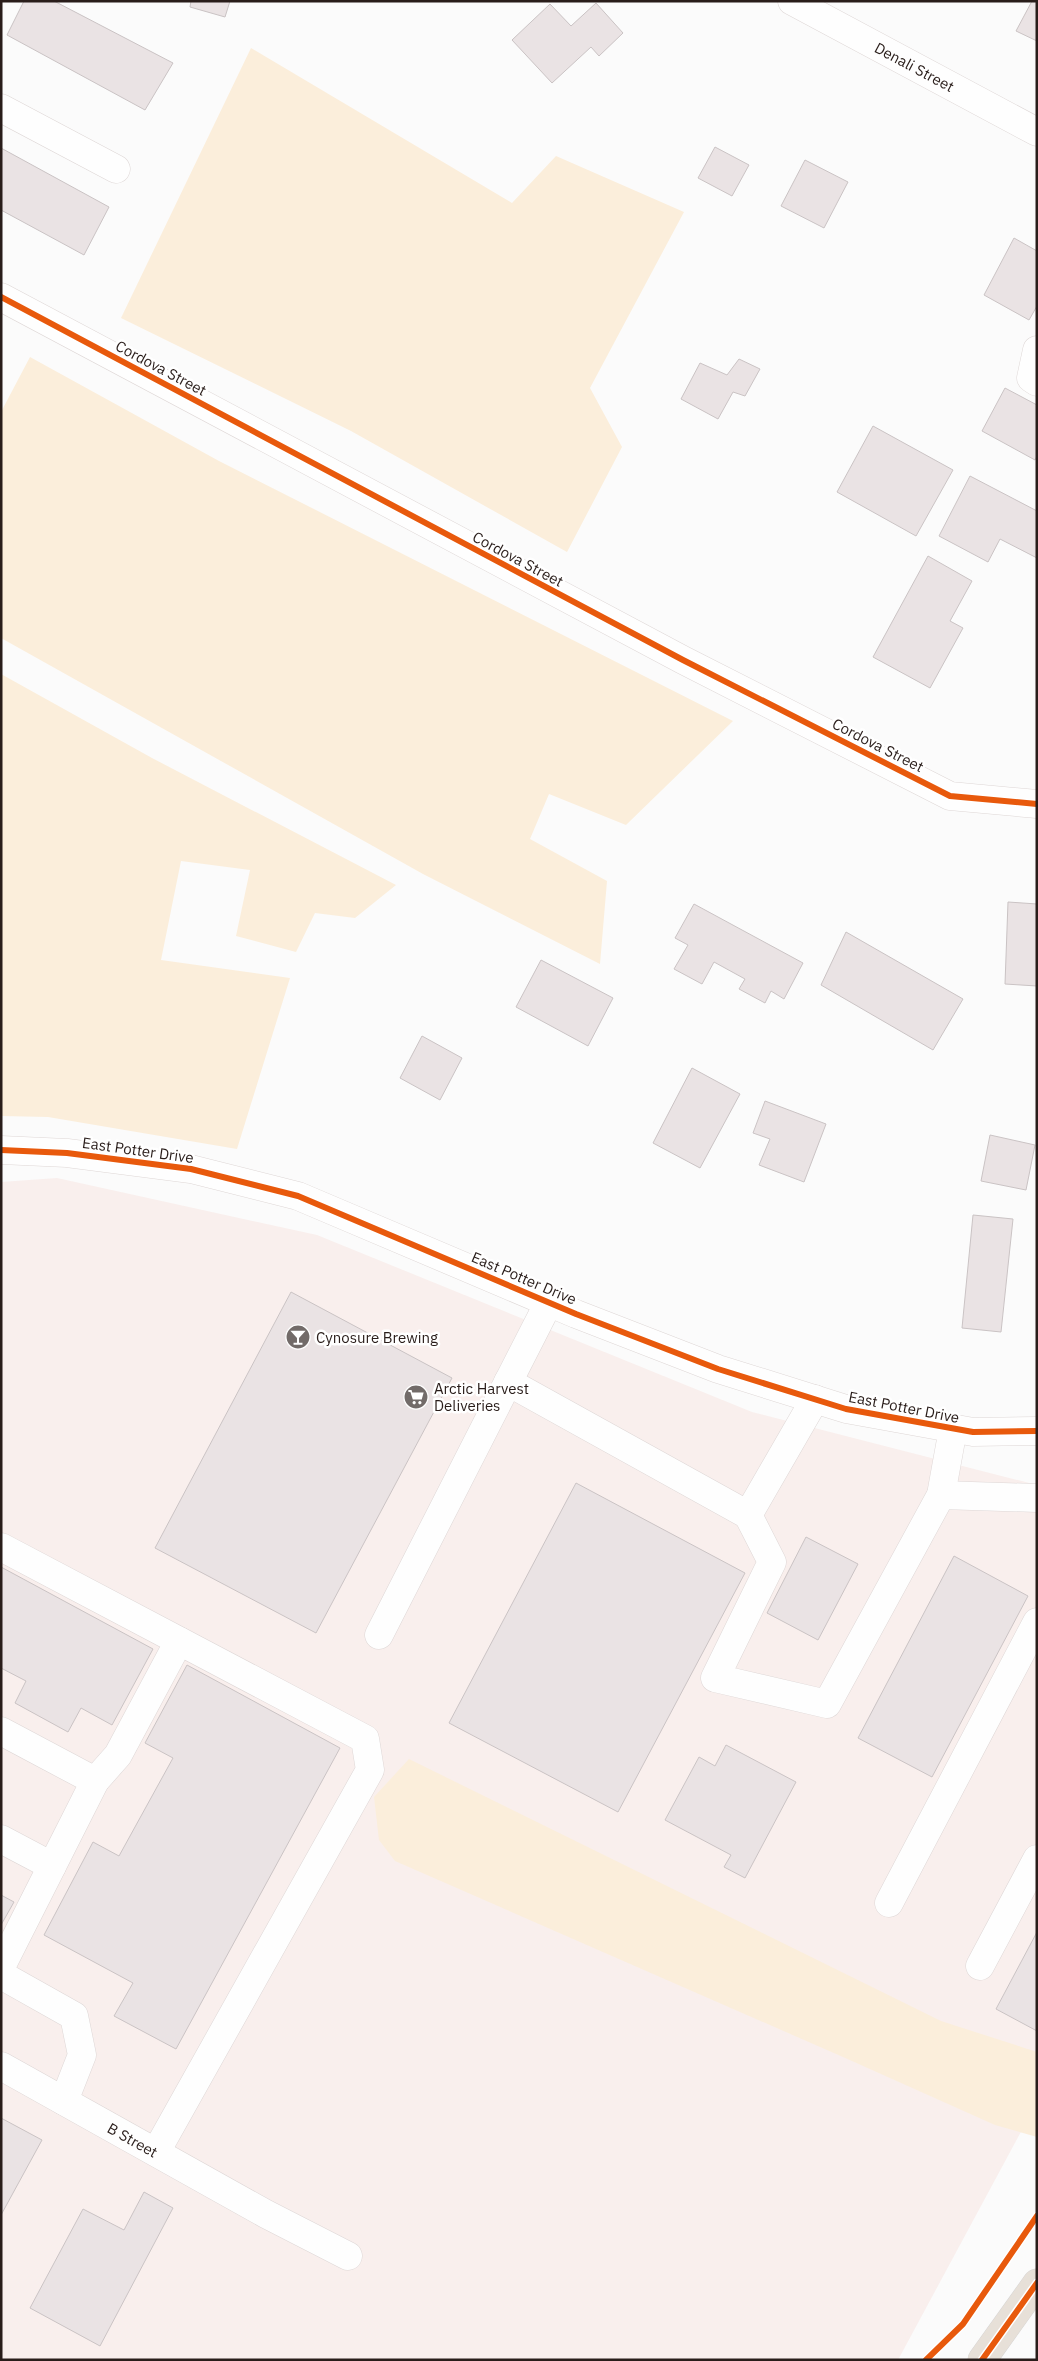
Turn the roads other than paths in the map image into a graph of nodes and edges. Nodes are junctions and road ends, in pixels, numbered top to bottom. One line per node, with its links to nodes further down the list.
1 (792, 1): 3 (street, Denali Street)
2 (1, 108): 4 (street)
3 (1037, 132)
4 (116, 169)
5 (1, 297): 8 (street, Cordova Street)
6 (1037, 350): 7 (street)
7 (1037, 382)
8 (1037, 804)
9 (1, 1150): 10 (street, East Potter Drive)
10 (549, 1302): 11 (street); 12 (street, East Potter Drive)
11 (508, 1382): 17 (street); 20 (street)
12 (815, 1399): 13 (street, East Potter Drive); 17 (street)
13 (953, 1429): 14 (street, East Potter Drive); 15 (street)
14 (1037, 1431)
15 (941, 1495): 16 (street); 17 (street)
16 (1037, 1498)
17 (748, 1515)
18 (1, 1547): 21 (street)
19 (1037, 1622): 27 (street)
20 (379, 1635)
21 (179, 1641): 23 (street); 33 (street)
22 (1, 1731): 23 (street)
23 (95, 1781): 26 (street)
24 (1, 1839): 26 (street)
25 (1037, 1859): 28 (street)
26 (52, 1866): 29 (street)
27 (889, 1902)
28 (980, 1966)
29 (1, 1967)
30 (1, 1975): 32 (street)
31 (1, 2066): 32 (street, B Street)
32 (64, 2101): 33 (street, B Street)
33 (156, 2152): 34 (street, B Street)
34 (348, 2256)
35 (1037, 2283): 36 (main road)
36 (982, 2360)

